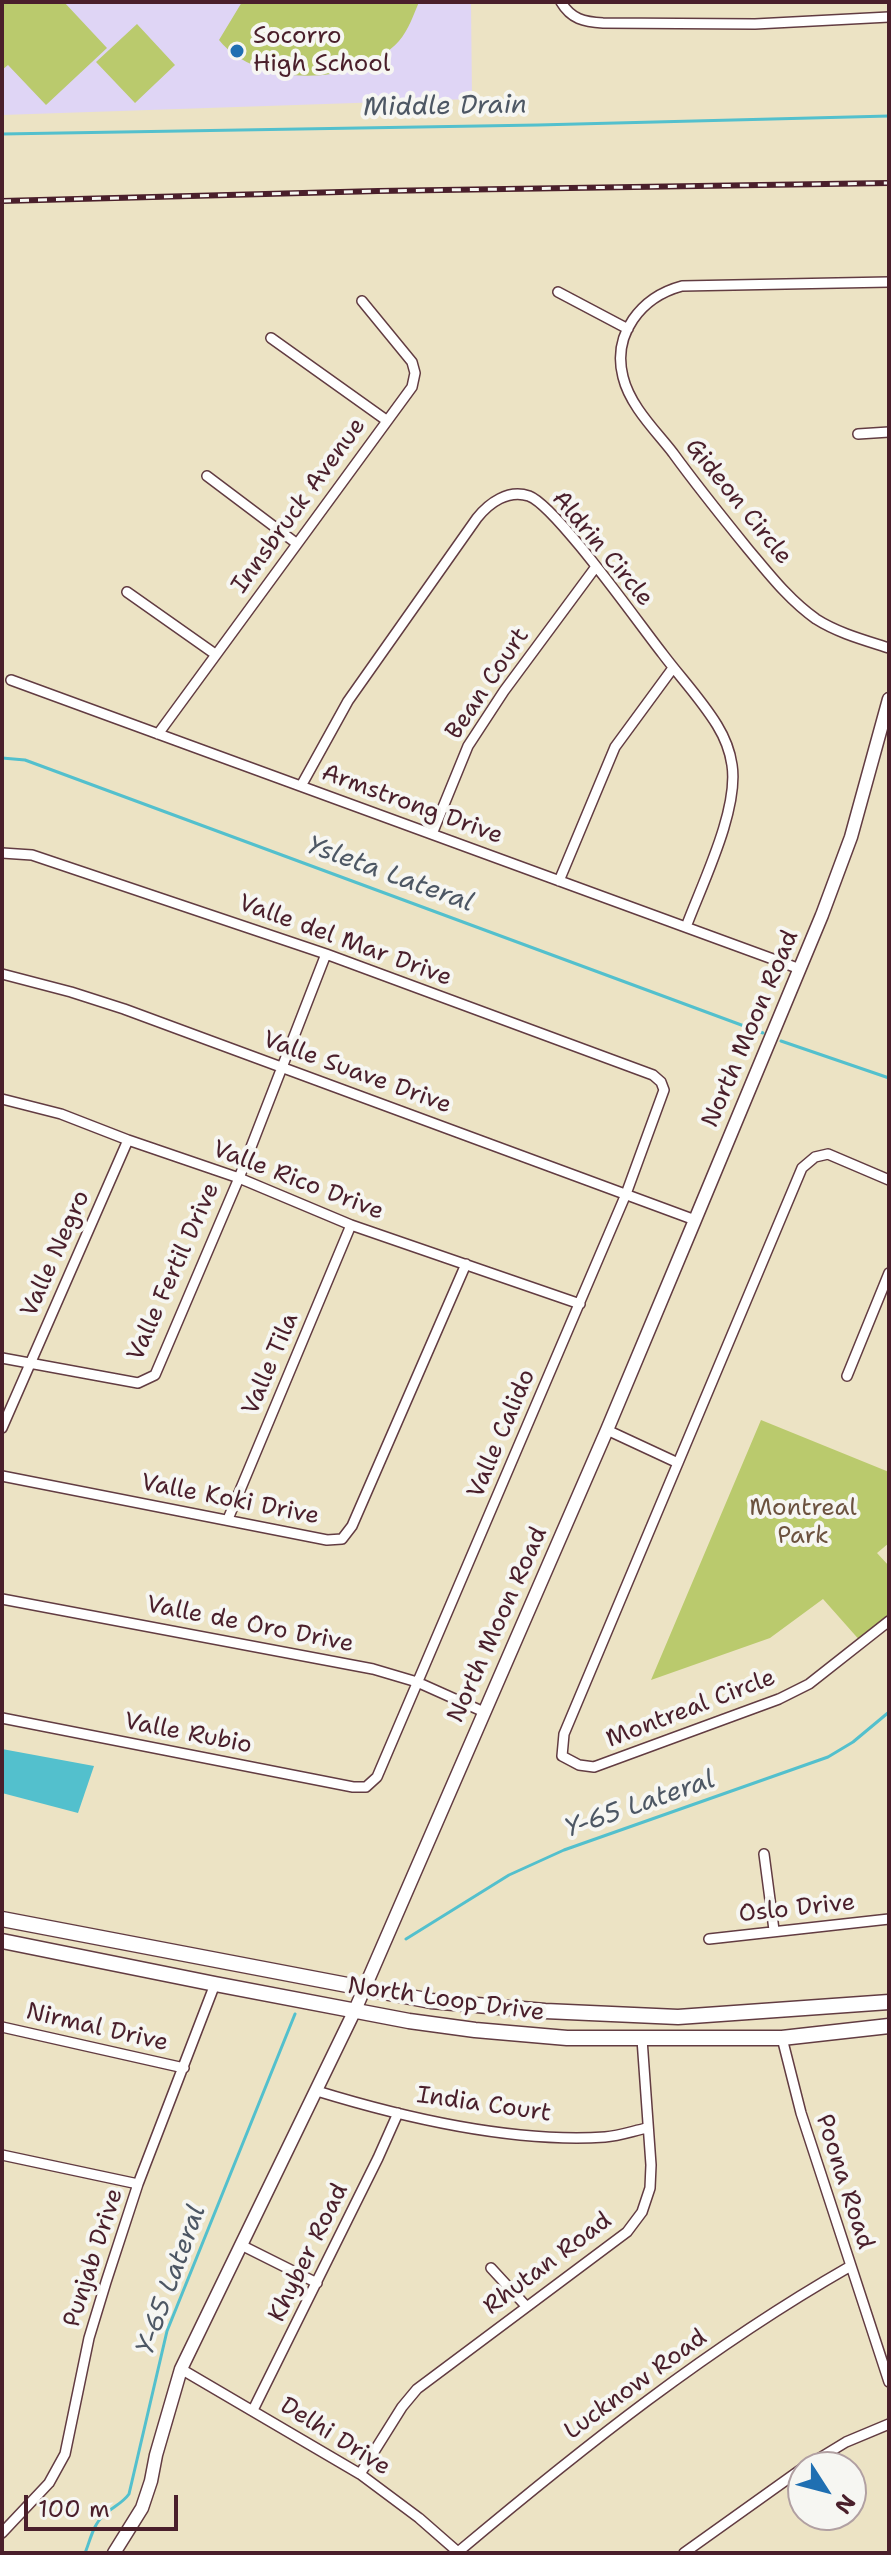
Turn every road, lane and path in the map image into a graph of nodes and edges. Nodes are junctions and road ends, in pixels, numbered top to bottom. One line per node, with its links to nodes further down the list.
1 (561, 2): 2 (street)
2 (889, 17)
3 (889, 282): 6 (street, Gideon Circle)
4 (558, 292): 6 (street)
5 (362, 301): 8 (street, Innsbruck Avenue)
6 (628, 329): 15 (street, Gideon Circle)
7 (271, 338): 8 (street)
8 (386, 420): 12 (street, Innsbruck Avenue)
9 (889, 432): 10 (street)
10 (858, 434)
11 (207, 476): 12 (street)
12 (296, 543): 16 (street, Innsbruck Avenue)
13 (595, 568): 17 (street, Aldrin Circle); 21 (street, Aldrin Circle); 22 (street, Bean Court)
14 (127, 592): 16 (street)
15 (889, 648)
16 (215, 654): 20 (street, Innsbruck Avenue)
17 (673, 668): 24 (street); 25 (street, Aldrin Circle)
18 (11, 680): 20 (street, Armstrong Drive)
19 (889, 699): 27 (street, North Moon Road)
20 (158, 734): 21 (street, Armstrong Drive)
21 (301, 786): 22 (street, Armstrong Drive)
22 (432, 834): 24 (street, Armstrong Drive)
23 (2, 853): 26 (street, Valle del Mar Drive)
24 (559, 881): 25 (street, Armstrong Drive)
25 (686, 927): 27 (street, Armstrong Drive)
26 (326, 954): 29 (street, Valle Fertil Drive); 30 (street, Valle del Mar Drive)
27 (800, 969): 36 (street, North Moon Road)
28 (2, 974): 29 (street, Valle Suave Drive)
29 (283, 1066): 33 (street, Valle Fertil Drive); 35 (street, Valle Suave Drive)
30 (664, 1090): 35 (street, Valle Calido)
31 (2, 1099): 32 (street, Valle Rico Drive)
32 (128, 1140): 33 (street, Valle Rico Drive); 42 (street, Valle Negro)
33 (239, 1178): 37 (street, Valle Rico Drive); 42 (street, Valle Fertil Drive)
34 (889, 1180): 46 (street, Montreal Circle)
35 (626, 1194): 36 (street, Valle Suave Drive); 40 (street, Valle Calido)
36 (695, 1220): 45 (street, North Moon Road)
37 (351, 1225): 38 (street, Valle Rico Drive); 48 (street, Valle Tila)
38 (466, 1264): 40 (street, Valle Rico Drive); 48 (street, Valle Koki Drive)
39 (889, 1273): 43 (street)
40 (580, 1304): 51 (street, Valle Calido)
41 (2, 1358): 42 (street, Valle Fertil Drive)
42 (30, 1364): 44 (street, Valle Negro)
43 (847, 1376)
44 (2, 1428)
45 (607, 1430): 46 (street); 52 (street, North Moon Road)
46 (678, 1463): 50 (street, Montreal Circle)
47 (2, 1476): 48 (street, Valle Koki Drive)
48 (228, 1519)
49 (2, 1599): 51 (street, Valle de Oro Drive)
50 (889, 1621)
51 (417, 1682): 52 (street, Valle de Oro Drive); 54 (street, Valle Calido)
52 (484, 1712): 62 (street, North Moon Road)
53 (2, 1718): 54 (street, Valle Rubio)
54 (366, 1787)
55 (764, 1854): 58 (street)
56 (2, 1919): 62 (main road, North Loop Drive)
57 (889, 1919): 58 (street, Oslo Drive)
58 (774, 1930): 59 (street, Oslo Drive)
59 (709, 1939)
60 (2, 1941): 61 (main road, North Loop Drive)
61 (215, 1984): 64 (main road, North Loop Drive); 69 (street, Punjab Drive)
62 (364, 1989): 63 (main road, North Loop Drive); 64 (street, North Moon Road)
63 (889, 2002)
64 (355, 2010): 68 (main road, North Loop Drive); 70 (street, North Moon Road)
65 (889, 2026): 67 (main road, North Loop Drive)
66 (2, 2027): 69 (street, Nirmal Drive)
67 (782, 2038): 68 (main road, North Loop Drive); 76 (street, Poona Road)
68 (642, 2039): 72 (street, Rhutan Road)
69 (184, 2068): 74 (street, Punjab Drive)
70 (317, 2091): 71 (street, India Court); 75 (street, North Moon Road)
71 (398, 2113): 72 (street, India Court); 78 (street, Khyber Road)
72 (647, 2128): 79 (street, Rhutan Road)
73 (2, 2155): 74 (street)
74 (138, 2184): 87 (street, Punjab Drive)
75 (241, 2245): 78 (street); 80 (street, North Moon Road)
76 (849, 2267): 81 (street, Poona Road); 88 (street, Lucknow Road)
77 (491, 2268): 79 (street)
78 (317, 2283): 82 (street, Khyber Road)
79 (526, 2306): 85 (street, Rhutan Road)
80 (181, 2369): 82 (street, Delhi Drive); 89 (street, North Moon Road)
81 (889, 2382)
82 (253, 2410): 85 (street, Delhi Drive)
83 (889, 2424): 84 (street)
84 (831, 2451)
85 (360, 2474): 88 (street, Delhi Drive)
86 (787, 2480): 90 (street)
87 (2, 2533)
88 (459, 2552)
89 (114, 2553)
90 (684, 2553)

